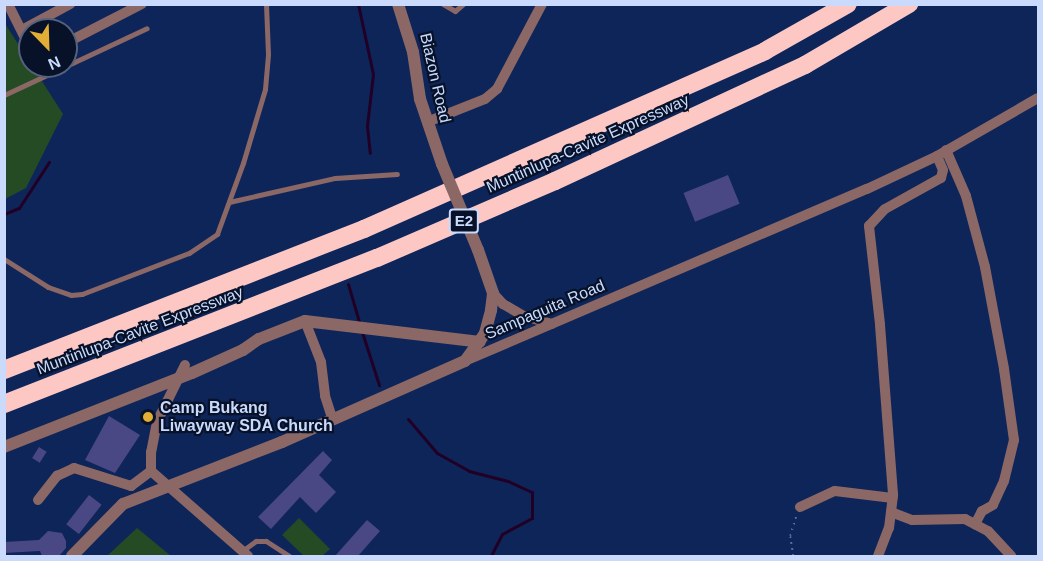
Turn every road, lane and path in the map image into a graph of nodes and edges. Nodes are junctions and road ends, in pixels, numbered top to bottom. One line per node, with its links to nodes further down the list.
1 (8, 4): 14 (street)
2 (42, 4): 12 (street)
3 (70, 4): 12 (street)
4 (142, 4): 16 (street)
5 (266, 4): 24 (lane)
6 (398, 4): 21 (street, Biazon Road)
7 (442, 4): 8 (lane)
8 (463, 4)
9 (542, 4): 21 (street)
10 (848, 4): 32 (highway, Muntinlupa-Cavite Expressway / E2)
11 (909, 4): 34 (highway, Muntinlupa-Cavite Expressway / E2)
12 (48, 15): 13 (street)
13 (43, 18)
14 (18, 24)
15 (147, 28): 17 (lane)
16 (78, 37)
17 (78, 60)
18 (40, 78): 19 (lane)
19 (4, 95)
20 (1038, 98): 22 (street, Sampaguita Road)
21 (427, 122): 26 (street, Biazon Road, bridge)
22 (942, 153): 28 (street, Sampaguita Road); 40 (street); 45 (street)
23 (397, 174): 24 (lane)
24 (229, 202): 25 (lane)
25 (4, 259)
26 (493, 293): 28 (street); 29 (street, Biazon Road)
27 (305, 321): 29 (street); 33 (street); 35 (street)
28 (556, 324): 30 (street, Sampaguita Road)
29 (480, 342): 30 (street, Biazon Road)
30 (465, 361): 35 (street, Sampaguita Road)
31 (185, 365): 33 (street)
32 (4, 370)
33 (179, 378): 36 (street); 37 (street)
34 (4, 404)
35 (333, 420): 39 (street, Sampaguita Road)
36 (4, 447)
37 (151, 471): 38 (street); 39 (street)
38 (131, 486): 41 (street); 42 (street)
39 (167, 487): 42 (street, Sampaguita Road); 46 (street)
40 (893, 498): 43 (street); 44 (street)
41 (38, 500)
42 (133, 500): 47 (street, Sampaguita Road)
43 (800, 507): 49 (path)
44 (891, 512): 45 (street); 50 (street)
45 (975, 524): 51 (street)
46 (245, 554): 48 (lane)
47 (72, 556)
48 (289, 556)
49 (793, 556)
50 (878, 556)
51 (1011, 556)

